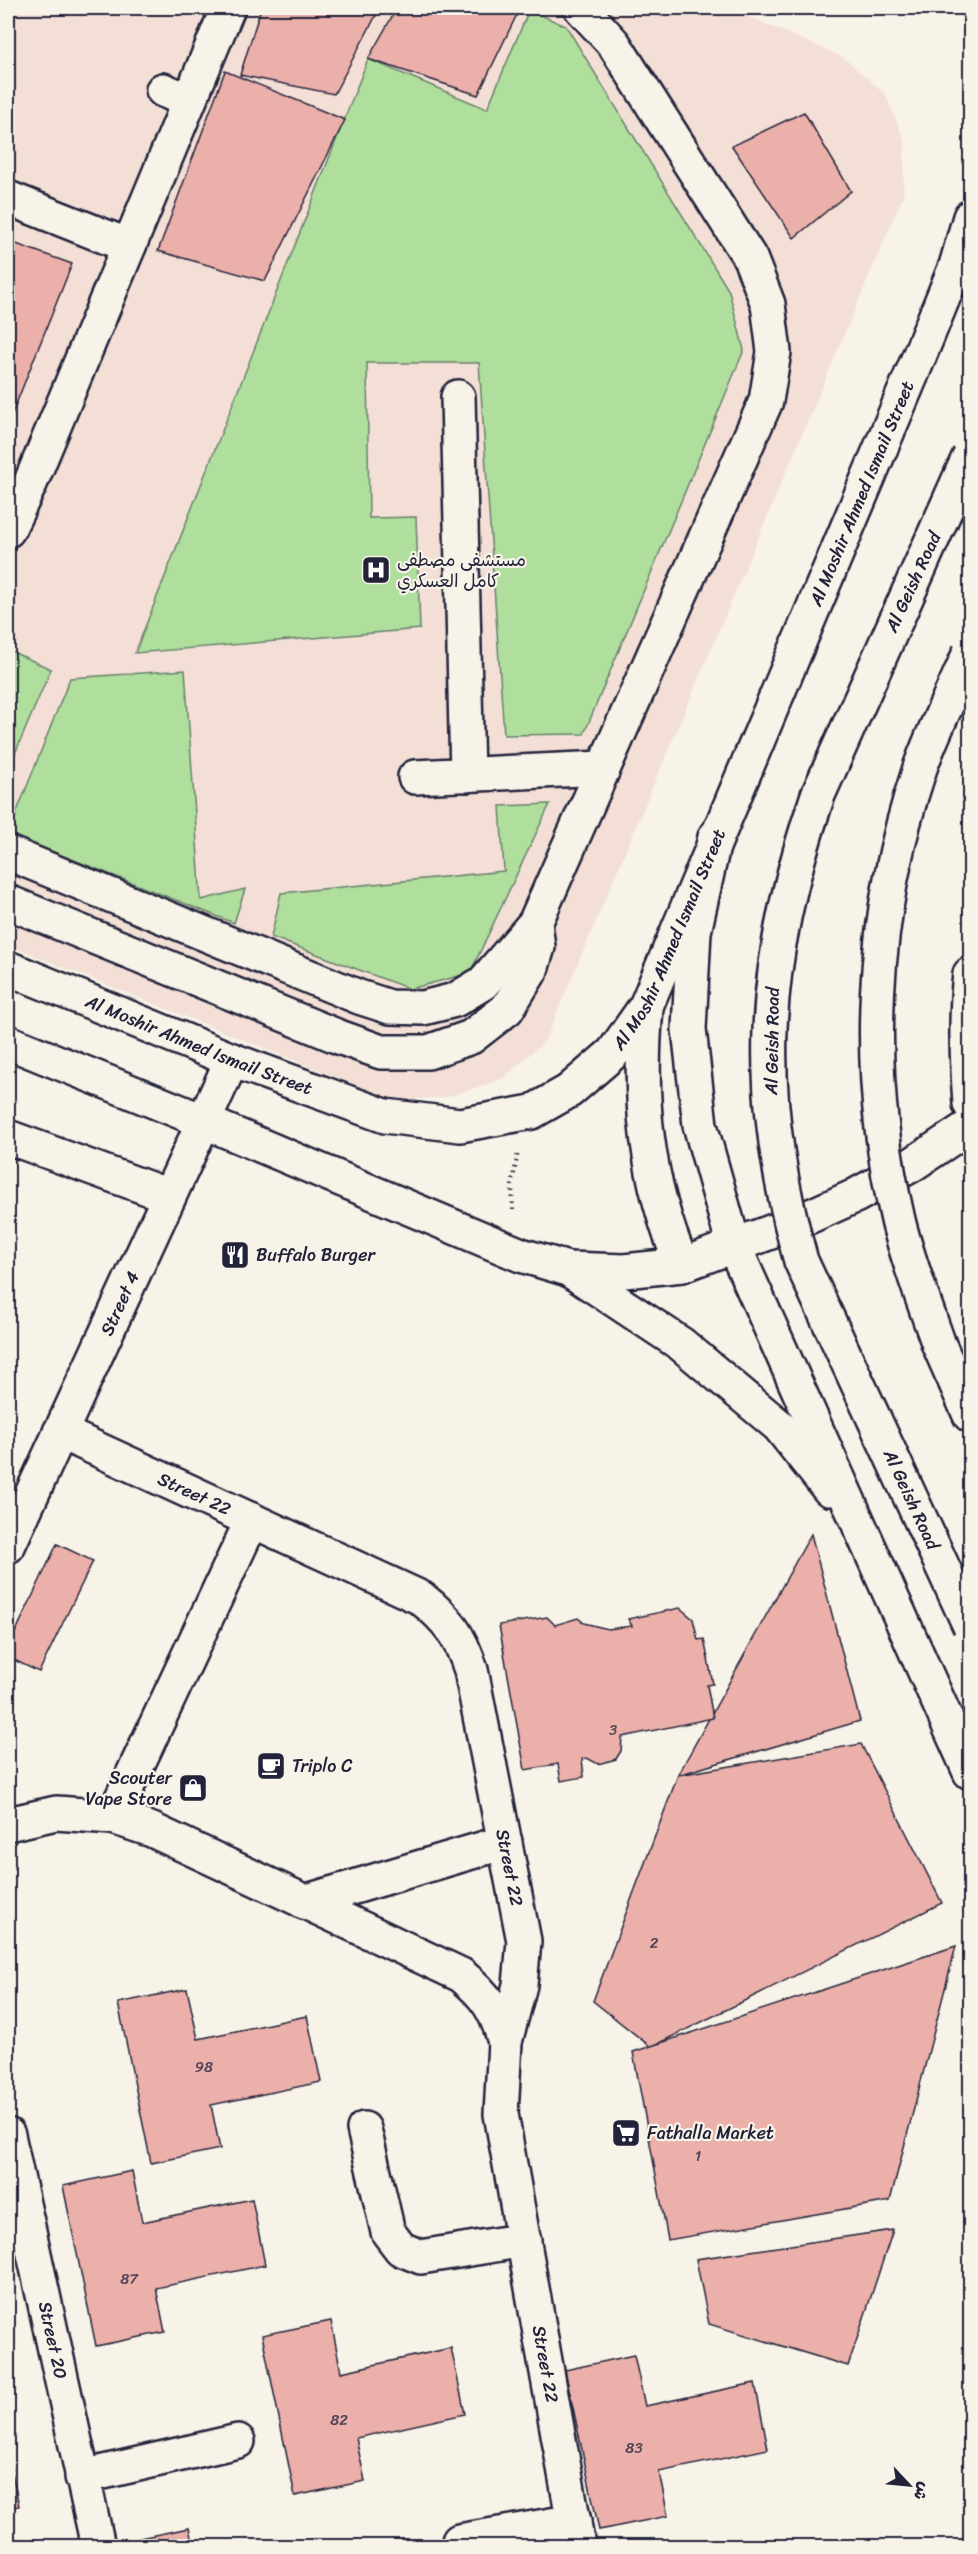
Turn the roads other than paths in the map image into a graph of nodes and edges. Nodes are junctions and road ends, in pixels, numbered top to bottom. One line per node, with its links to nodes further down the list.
1 (228, 8): 5 (main road)
2 (581, 8): 10 (main road)
3 (8, 198): 5 (main road)
4 (970, 218): 13 (main road, Al Moshir Ahmed Ismail Street)
5 (129, 246): 8 (main road)
6 (458, 397): 11 (main road)
7 (970, 455): 35 (main road, Al Geish Road, bridge)
8 (8, 530)
9 (970, 652): 30 (main road, bridge)
10 (603, 768): 11 (main road); 16 (main road)
11 (468, 774): 12 (main road)
12 (415, 777)
13 (715, 837): 19 (main road, Al Moshir Ahmed Ismail Street); 27 (main road)
14 (8, 853): 16 (main road)
15 (8, 902): 16 (main road)
16 (535, 923)
17 (8, 968): 21 (main road, Al Moshir Ahmed Ismail Street)
18 (970, 974): 22 (main road)
19 (646, 1006): 21 (main road, Al Moshir Ahmed Ismail Street); 28 (main road)
20 (8, 1042): 23 (main road)
21 (232, 1060): 23 (main road, Street 4)
22 (970, 1104)
23 (204, 1121): 26 (main road, Street 4); 29 (main road)
24 (970, 1126): 27 (main road)
25 (8, 1137): 26 (main road)
26 (169, 1196): 31 (main road, Street 4)
27 (734, 1246): 28 (main road); 33 (main road)
28 (682, 1265): 29 (main road)
29 (568, 1269): 33 (main road)
30 (970, 1415)
31 (60, 1432): 32 (main road, Street 22); 34 (main road, Street 4)
32 (252, 1520): 37 (main road); 39 (main road, Street 22)
33 (858, 1526): 36 (main road)
34 (8, 1546)
35 (970, 1626)
36 (970, 1772)
37 (113, 1817): 38 (main road); 40 (main road)
38 (8, 1824)
39 (505, 1842): 40 (main road); 41 (main road, Street 22)
40 (304, 1902): 41 (main road)
41 (506, 2042): 44 (main road, Street 22)
42 (364, 2128): 44 (main road)
43 (8, 2135): 46 (main road, Street 20)
44 (524, 2240): 47 (main road, Street 22)
45 (238, 2441): 46 (main road)
46 (82, 2476): 49 (main road, Street 20)
47 (576, 2534): 48 (main road)
48 (459, 2541)
49 (98, 2547)

